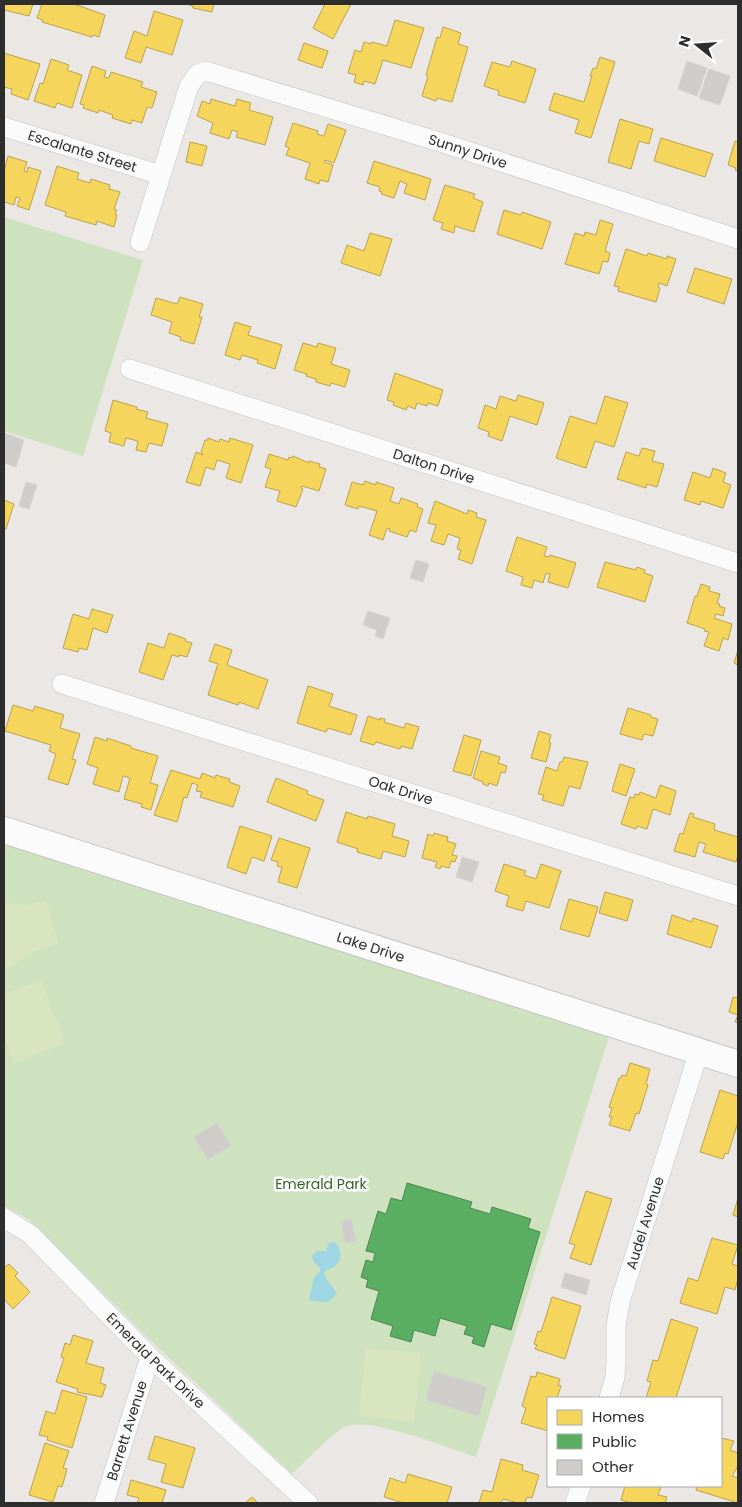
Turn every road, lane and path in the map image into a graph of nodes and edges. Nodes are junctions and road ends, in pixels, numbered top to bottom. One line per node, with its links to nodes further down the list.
1 (4, 127): 2 (street, Escalante Street)
2 (161, 175): 3 (street, Sunny Drive); 4 (street)
3 (738, 239)
4 (140, 242)
5 (130, 369): 6 (street, Dalton Drive)
6 (738, 563)
7 (62, 684): 9 (street, Oak Drive)
8 (4, 830): 10 (street, Lake Drive)
9 (738, 896)
10 (699, 1051): 11 (street, Lake Drive); 14 (street, Audel Avenue)
11 (738, 1064)
12 (4, 1218): 13 (street, Emerald Park Drive)
13 (150, 1357): 16 (street, Barrett Avenue); 17 (street, Emerald Park Drive)
14 (609, 1397)
15 (581, 1487): 18 (street)
16 (104, 1503)
17 (308, 1503)
18 (575, 1503)

